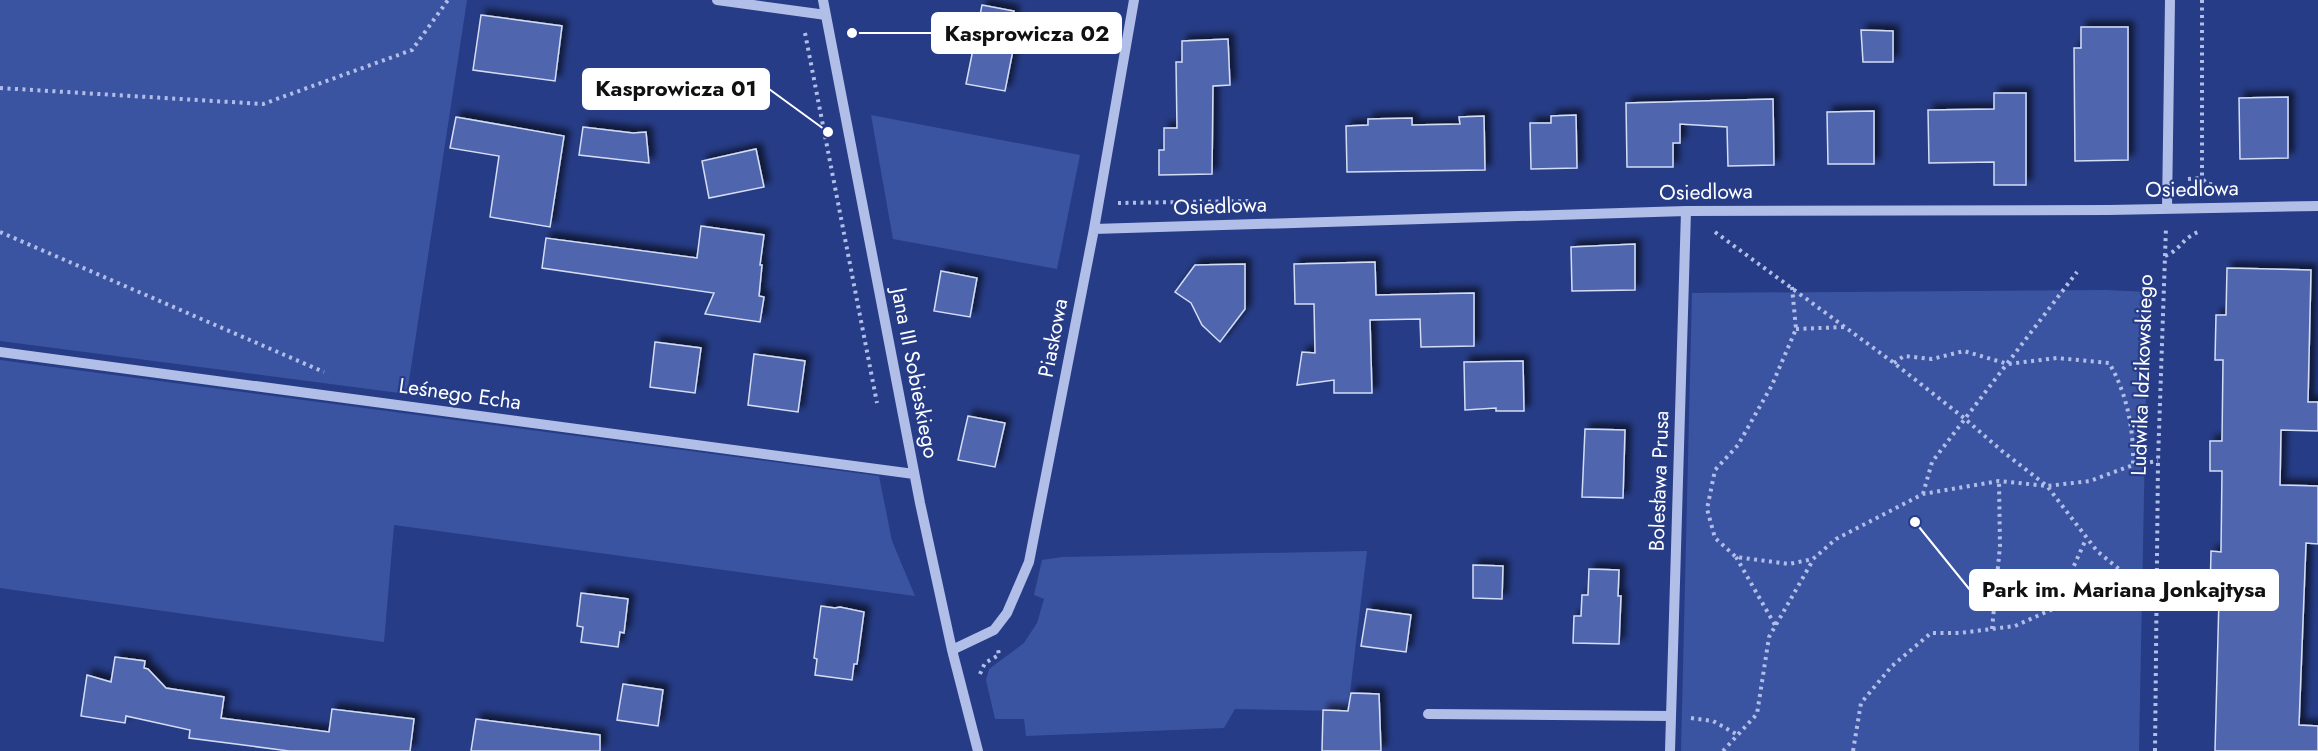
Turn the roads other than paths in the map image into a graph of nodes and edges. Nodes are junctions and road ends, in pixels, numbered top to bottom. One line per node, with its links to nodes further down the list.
1 (717, 0): 5 (street)
2 (823, 0): 5 (street, Jana III Sobieskiego)
3 (1134, 0): 9 (street, Piaskowa)
4 (2170, 0): 7 (street)
5 (826, 15): 11 (street, Jana III Sobieskiego)
6 (2318, 206): 7 (street, Osiedlowa)
7 (2167, 209): 8 (street, Osiedlowa)
8 (1686, 212): 9 (street, Osiedlowa); 14 (street, Bolesława Prusa)
9 (1094, 229): 12 (street, Piaskowa)
10 (0, 352): 11 (street, Leśnego Echa)
11 (914, 474): 12 (street, Jana III Sobieskiego)
12 (952, 650): 15 (street, Jana III Sobieskiego)
13 (1428, 714): 14 (street)
14 (1671, 716): 16 (street, Bolesława Prusa)
15 (978, 751)
16 (1670, 751)

